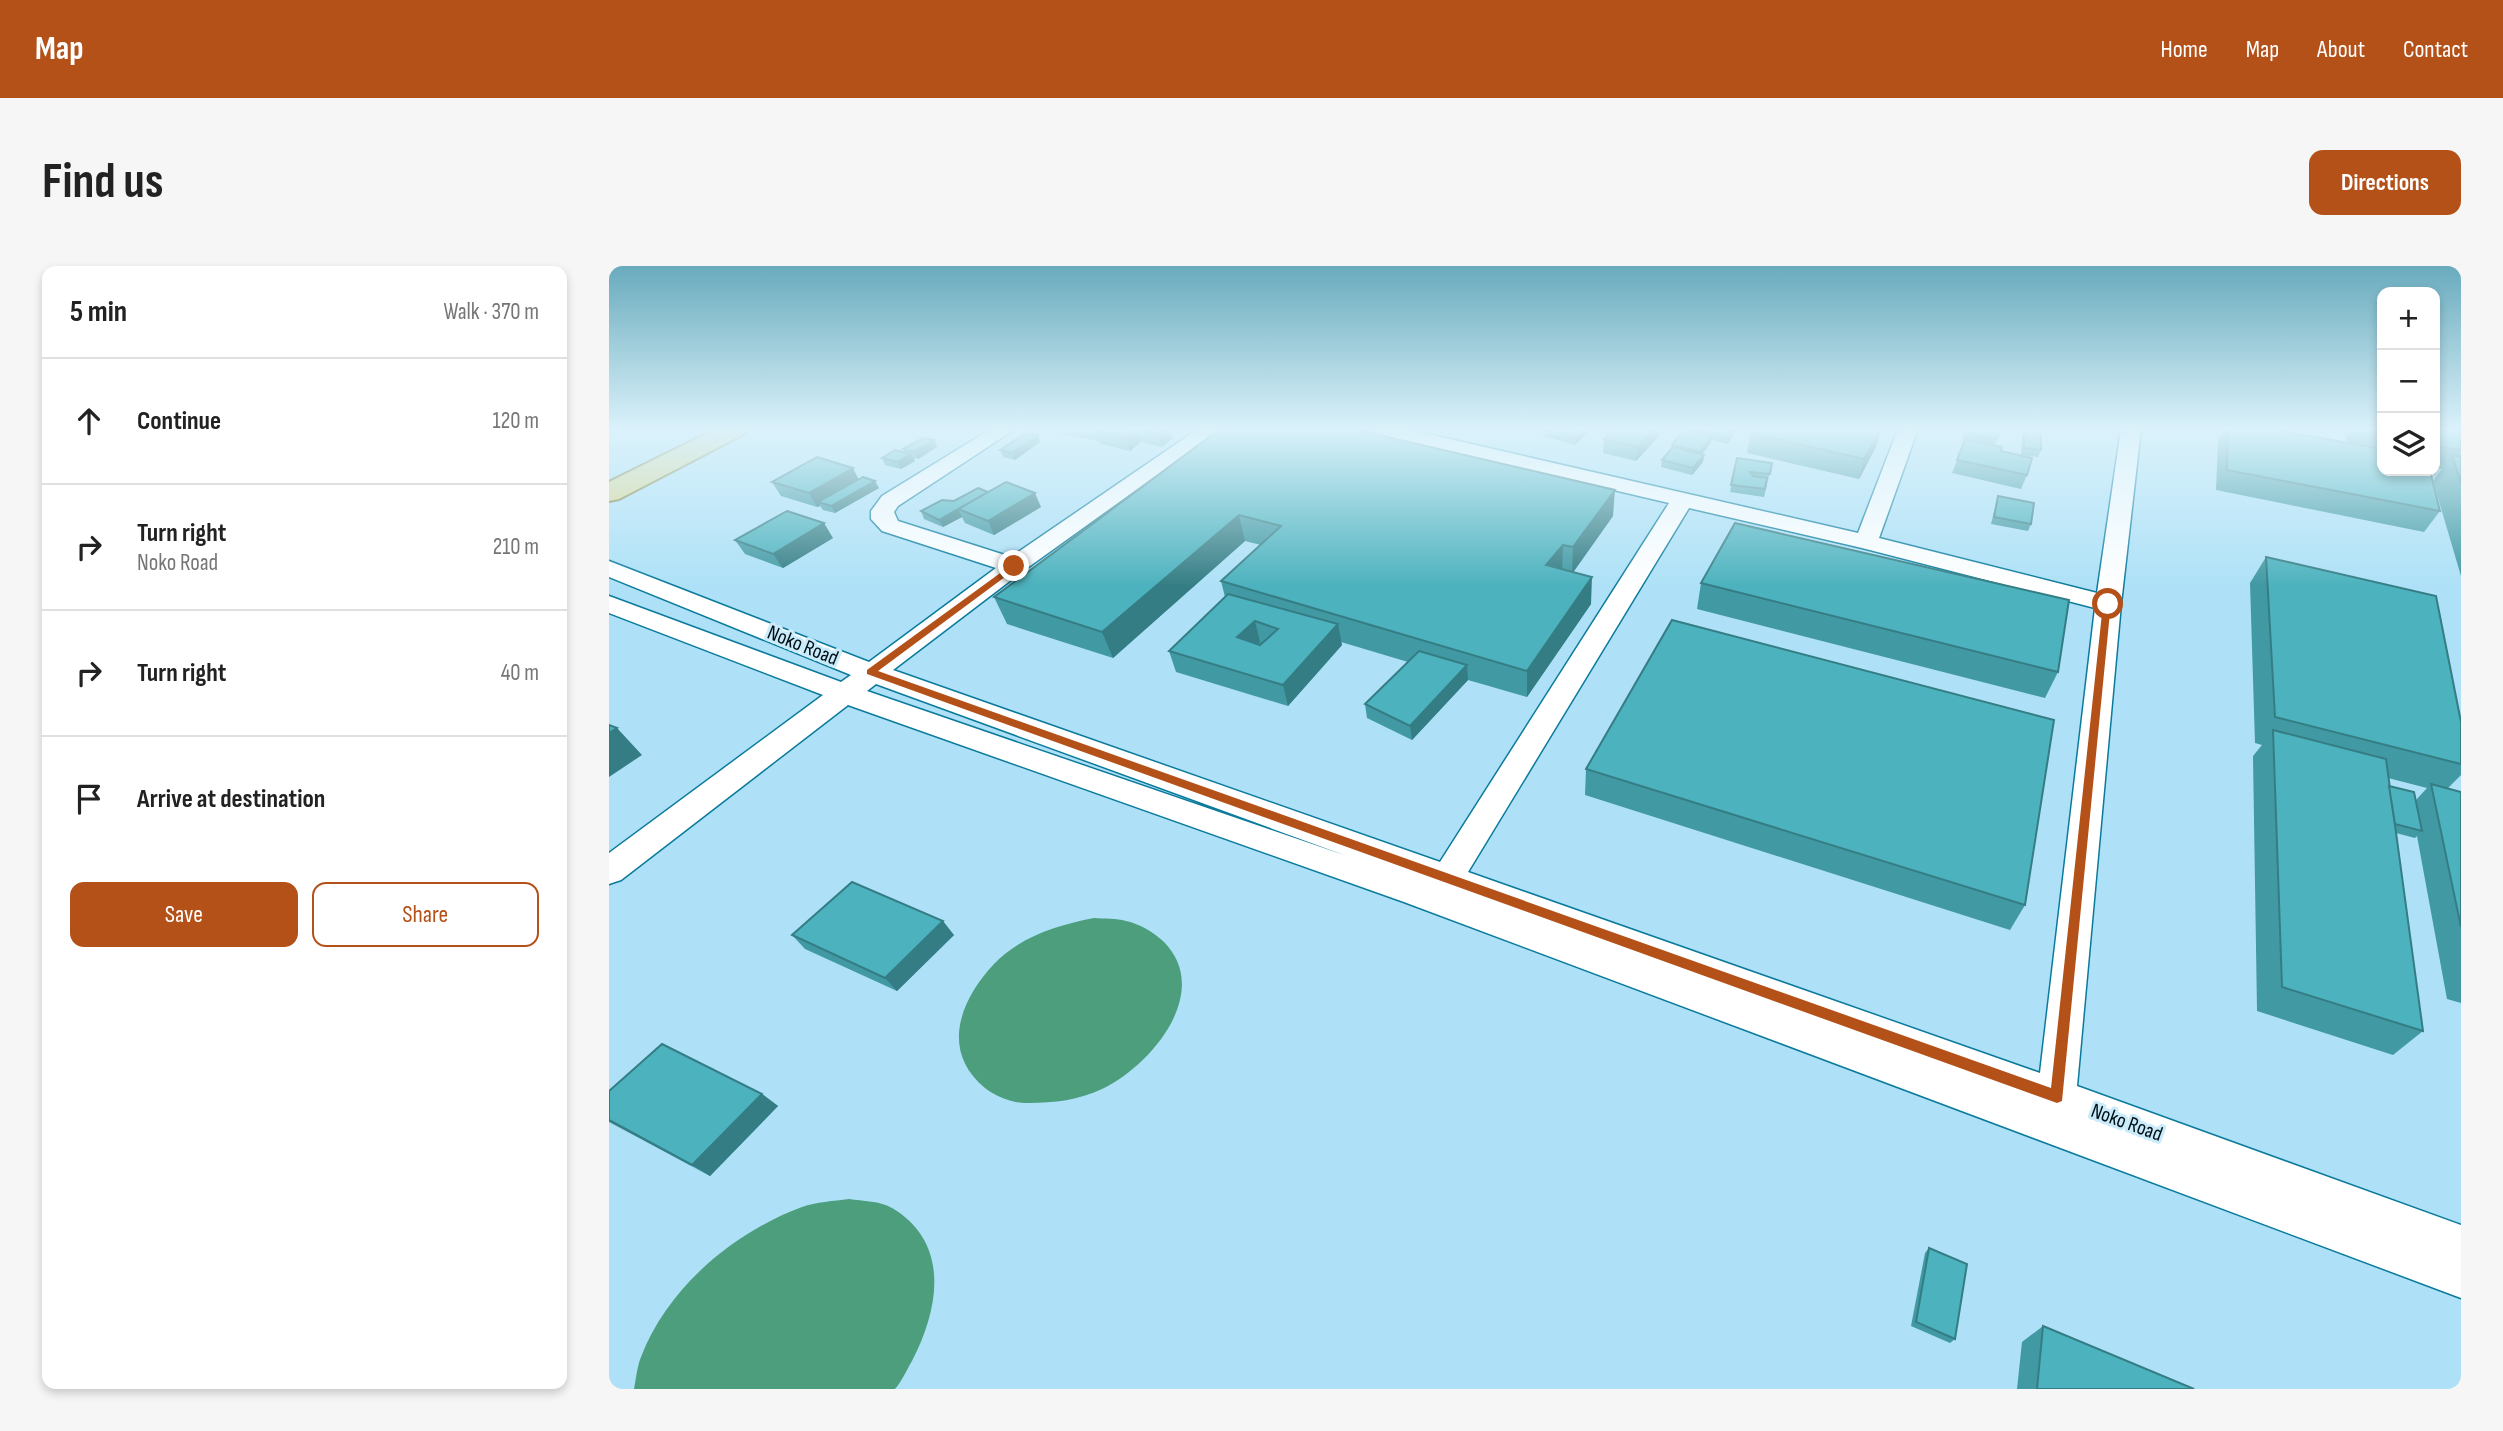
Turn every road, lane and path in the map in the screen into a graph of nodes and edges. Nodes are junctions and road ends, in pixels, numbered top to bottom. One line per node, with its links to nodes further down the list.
1 (632, 481): 7 (main road)
2 (921, 481): 10 (street)
3 (1136, 481): 10 (street)
4 (1600, 481): 8 (street)
5 (1889, 481): 9 (street)
6 (2124, 481): 13 (street)
7 (609, 493)
8 (1682, 501): 9 (street); 16 (street)
9 (1866, 542): 13 (street)
10 (1014, 566): 14 (street)
11 (609, 568): 14 (street, Noko Road)
12 (609, 604): 14 (street)
13 (2108, 604): 17 (street)
14 (858, 683): 15 (street); 16 (street, Noko Road); 19 (street)
15 (609, 871)
16 (1446, 880): 17 (street, Noko Road)
17 (2057, 1097): 18 (street, Noko Road)
18 (2461, 1246)
19 (2461, 1276)

